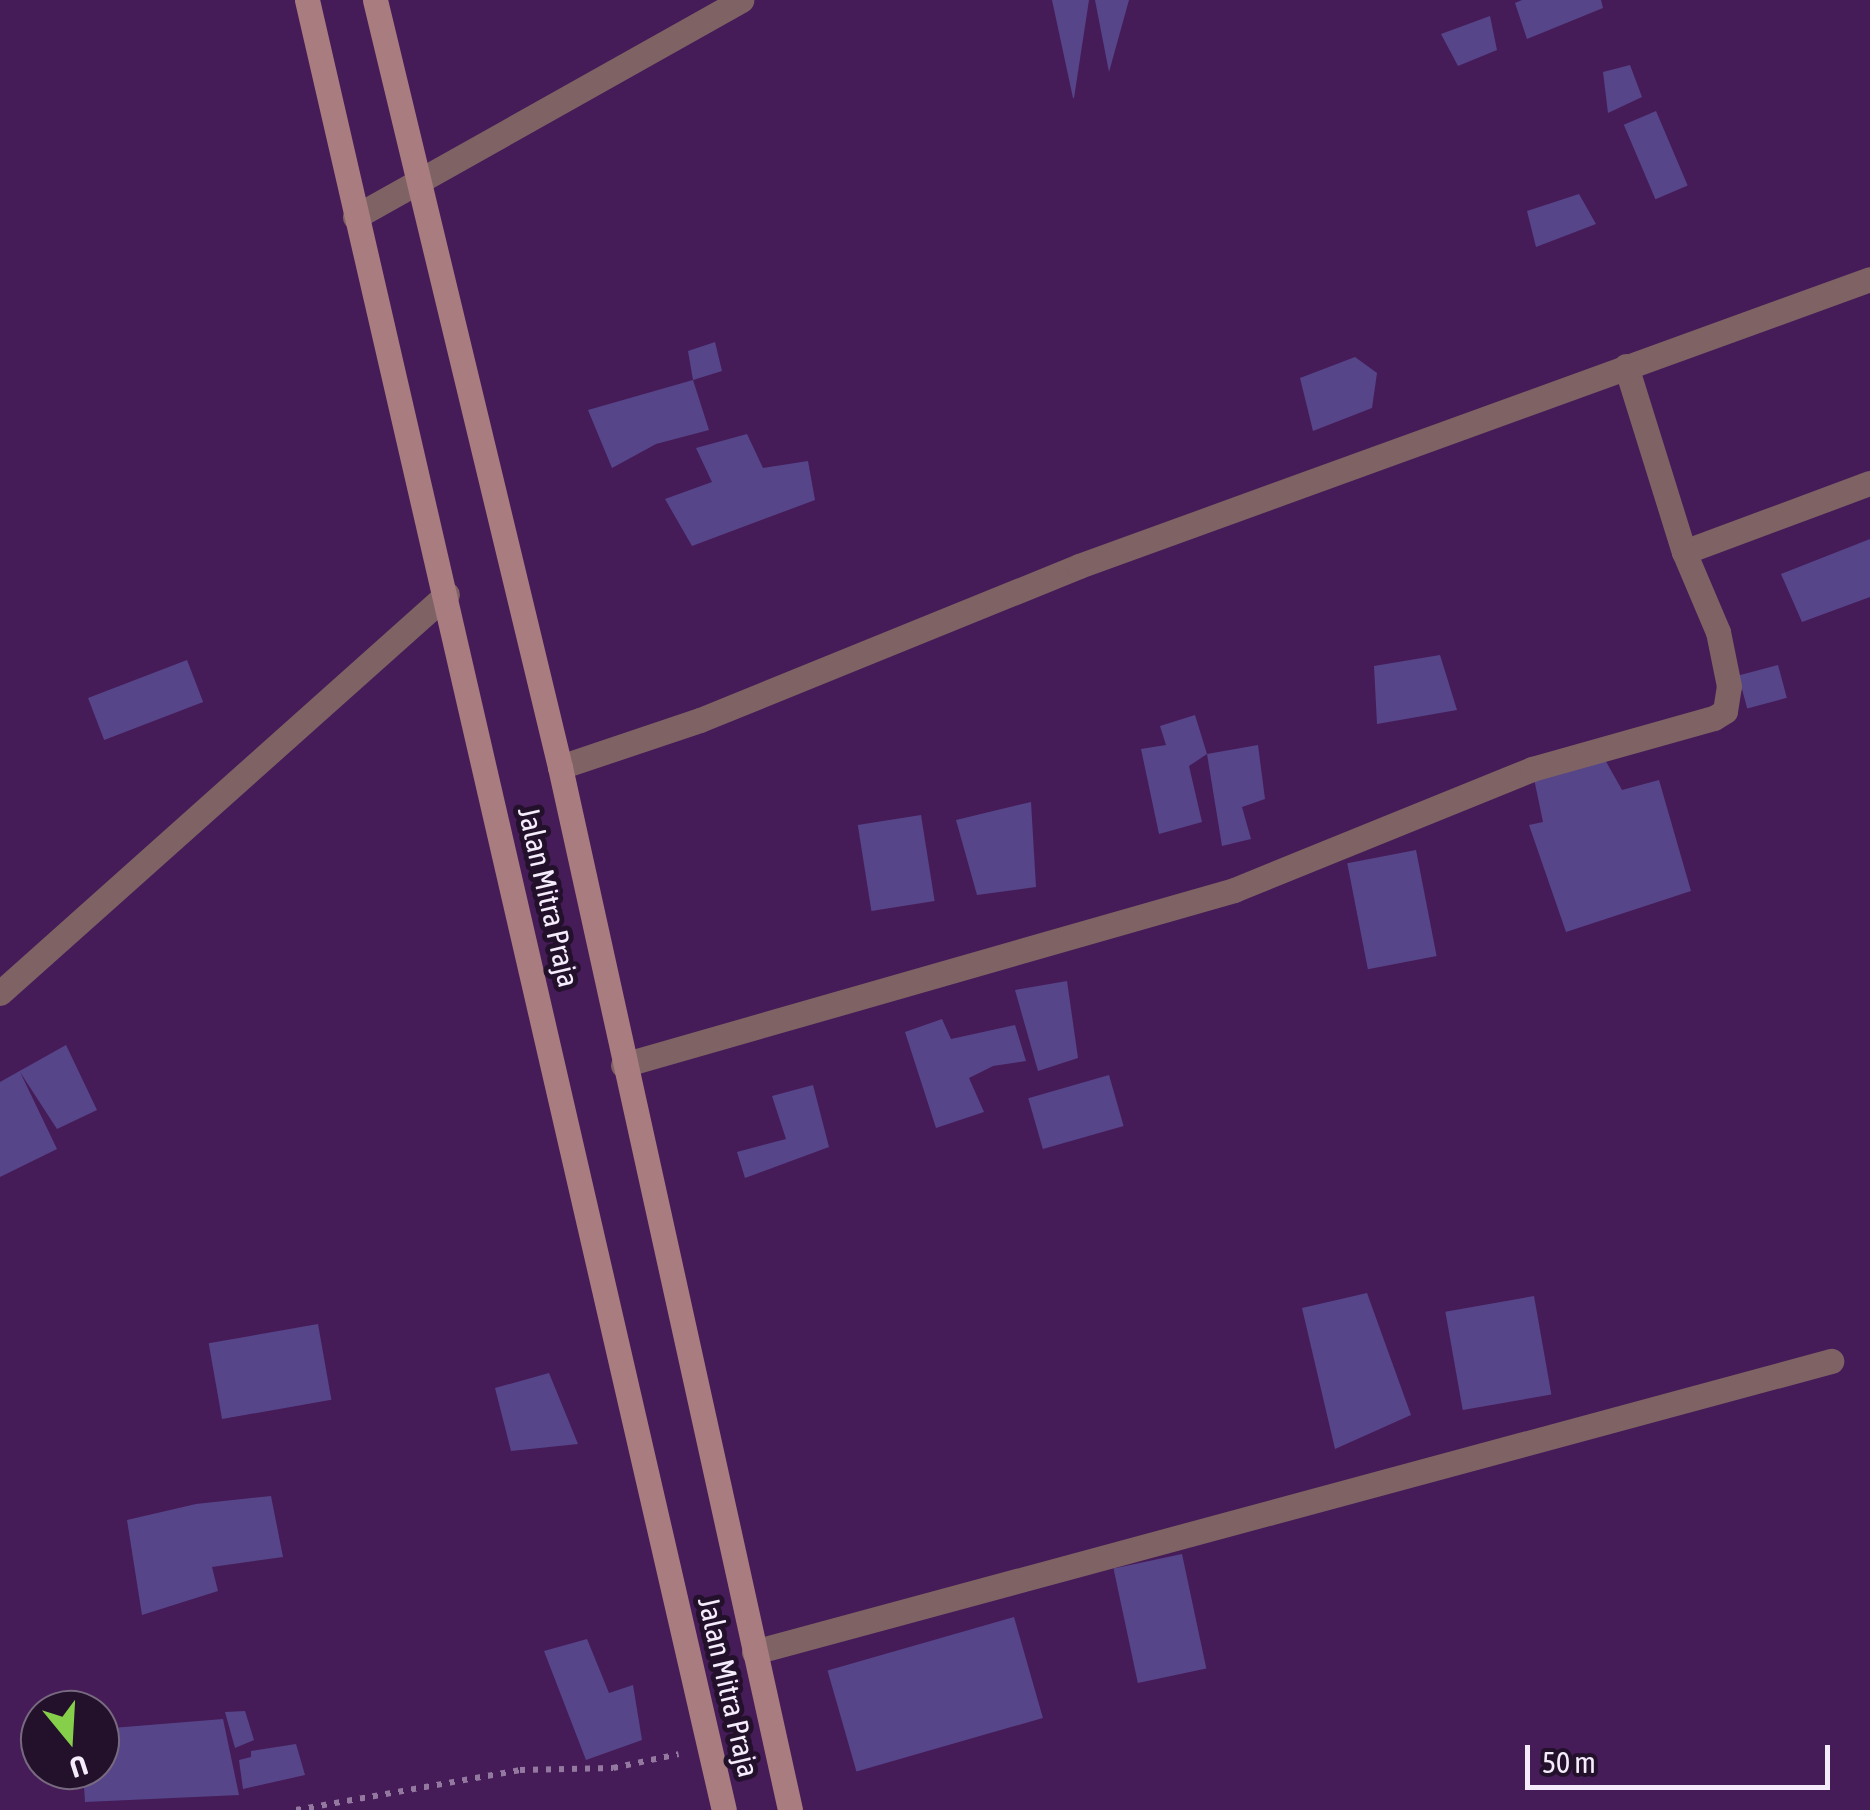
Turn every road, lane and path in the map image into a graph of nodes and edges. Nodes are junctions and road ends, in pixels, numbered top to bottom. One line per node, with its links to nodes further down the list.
1 (307, 0): 5 (street, Jalan Mitra Praja)
2 (375, 0): 4 (street, Jalan Mitra Praja)
3 (741, 0): 4 (street)
4 (417, 181): 5 (street); 11 (street, Jalan Mitra Praja)
5 (354, 218): 10 (street, Jalan Mitra Praja)
6 (1870, 278): 7 (street)
7 (1626, 366): 9 (street); 11 (street)
8 (1870, 483): 9 (street)
9 (1684, 552): 13 (street)
10 (447, 594): 12 (street); 16 (street, Jalan Mitra Praja)
11 (560, 767): 13 (street, Jalan Mitra Praja)
12 (0, 992)
13 (623, 1065): 15 (street, Jalan Mitra Praja)
14 (1831, 1361): 15 (street)
15 (754, 1652): 19 (street, Jalan Mitra Praja)
16 (710, 1747): 17 (path); 18 (street, Jalan Mitra Praja)
17 (296, 1810)
18 (724, 1810)
19 (790, 1810)

